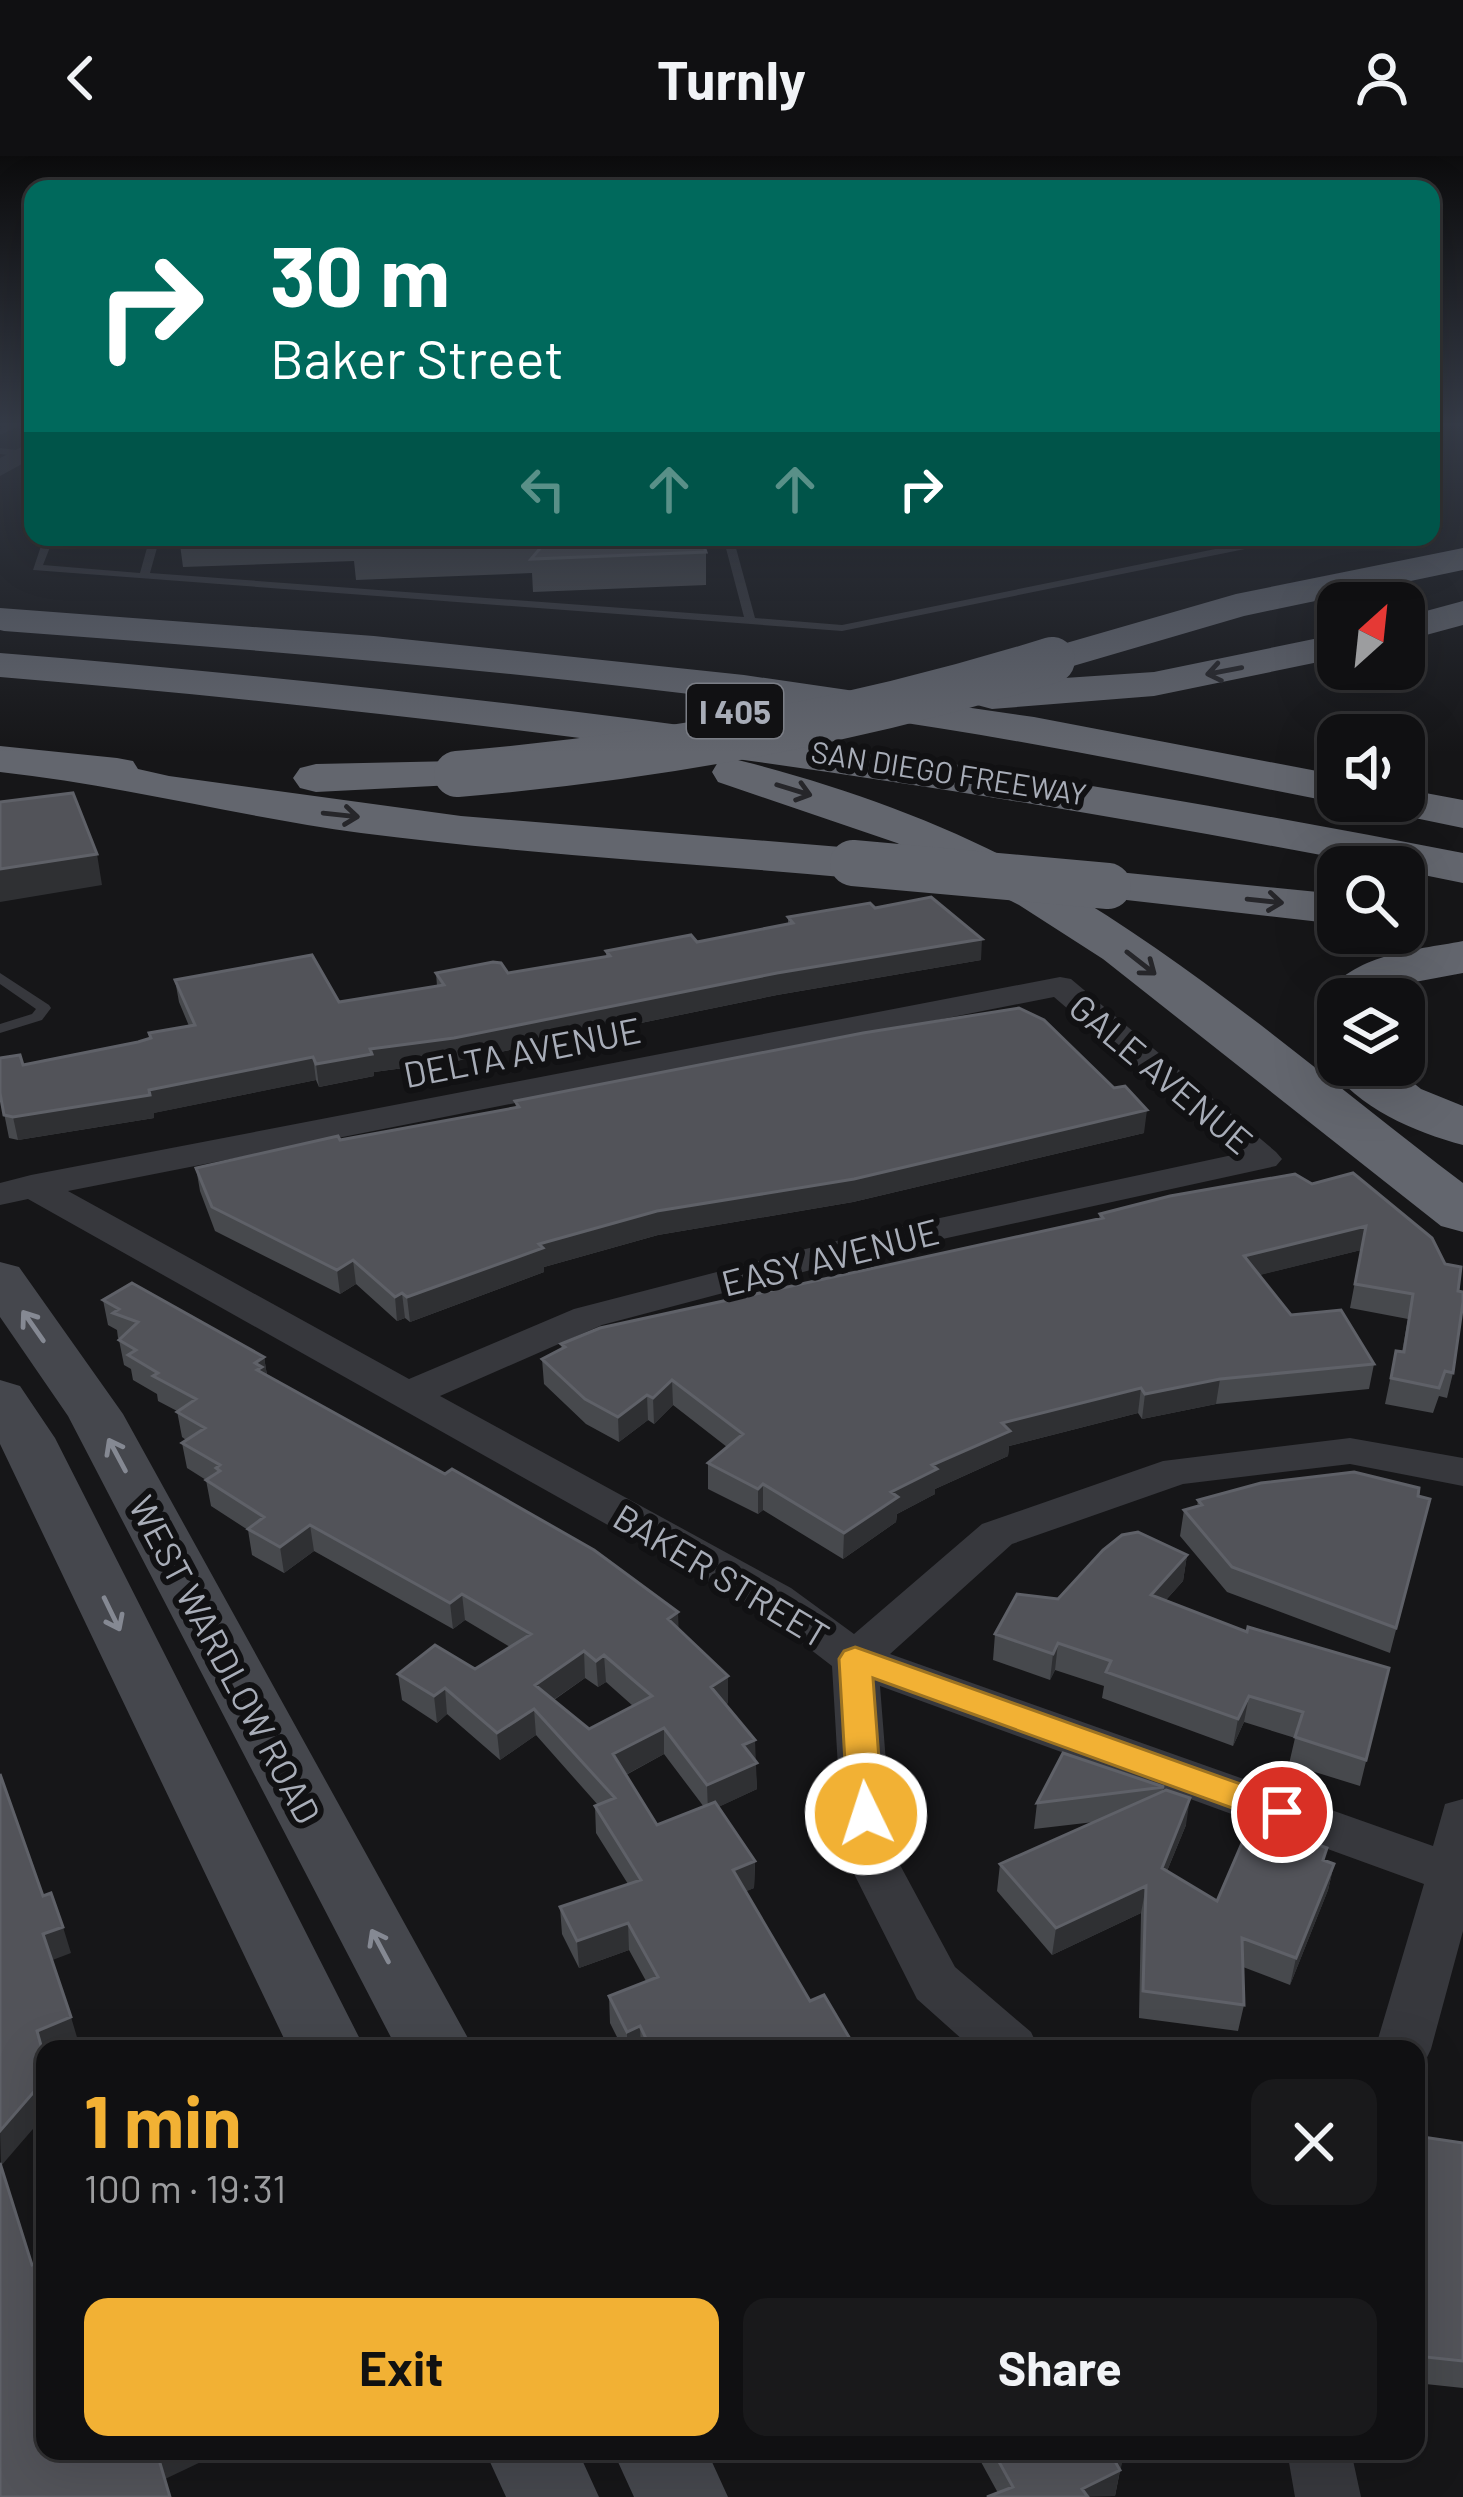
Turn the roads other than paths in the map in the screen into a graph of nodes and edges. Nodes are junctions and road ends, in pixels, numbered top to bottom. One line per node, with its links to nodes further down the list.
1 (46, 546): 6 (lane)
2 (152, 546): 6 (lane)
3 (730, 546): 9 (lane)
4 (1245, 546): 9 (lane)
5 (1463, 559): 21 (highway, bridge)
6 (144, 575): 9 (lane)
7 (1463, 613): 10 (highway)
8 (0, 614): 18 (highway)
9 (750, 621)
10 (1425, 623)
11 (0, 648): 26 (highway, SAN DIEGO FREEWAY / I 405); 27 (highway)
12 (1317, 651): 18 (highway, one-way to 18)
13 (1463, 653): 14 (highway)
14 (1425, 657)
15 (0, 664): 17 (highway, SAN DIEGO FREEWAY / I 405)
16 (1317, 677): 20 (highway)
17 (204, 680): 28 (highway, SAN DIEGO FREEWAY / I 405); 39 (highway, one-way to 39)
18 (797, 694): 22 (highway)
19 (0, 759): 21 (highway)
20 (1317, 766)
21 (74, 768): 29 (highway, one-way to 29, bridge)
22 (1317, 785)
23 (1425, 798): 25 (highway)
24 (1425, 805): 25 (highway)
25 (1463, 810)
26 (1463, 836)
27 (1463, 852)
28 (1463, 868)
29 (1317, 906)
30 (1463, 957): 32 (highway)
31 (0, 977): 34 (lane)
32 (1378, 978)
33 (1060, 986): 37 (street, GALE AVENUE); 38 (street, DELTA AVENUE)
34 (0, 1029)
35 (1383, 1086): 36 (highway)
36 (1463, 1127)
37 (1264, 1159): 41 (street, EASY AVENUE)
38 (16, 1190): 41 (street, BAKER STREET)
39 (1463, 1213)
40 (0, 1278): 48 (main road, WEST WARDLOW ROAD, one-way to 40)
41 (410, 1394): 44 (street, BAKER STREET)
42 (0, 1399): 47 (main road, one-way to 47)
43 (1463, 1472): 44 (street)
44 (855, 1659): 46 (street, BAKER STREET); 49 (street)
45 (1463, 1818): 46 (street)
46 (1453, 1874): 50 (street)
47 (323, 2040)
48 (431, 2040)
49 (1001, 2040)
50 (1406, 2040)
51 (535, 2460): 54 (main road)
52 (663, 2460): 55 (main road)
53 (1321, 2460): 56 (street)
54 (554, 2497)
55 (683, 2497)
56 (1328, 2497)

